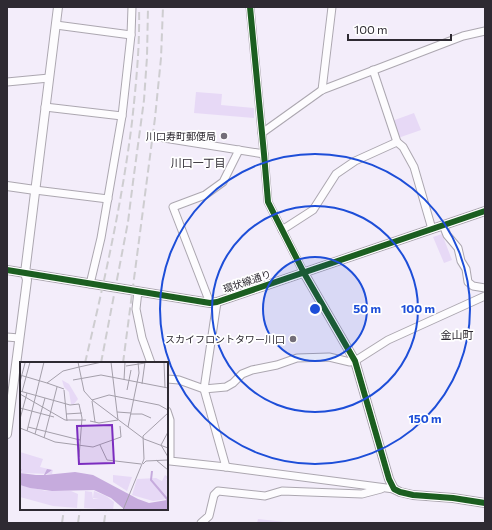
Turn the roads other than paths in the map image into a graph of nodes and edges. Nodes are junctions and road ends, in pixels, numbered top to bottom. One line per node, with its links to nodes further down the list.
1 (58, 7): 5 (street)
2 (132, 7): 7 (street)
3 (250, 7): 14 (street)
4 (332, 7): 11 (street)
5 (56, 25): 7 (street); 9 (street)
6 (485, 31): 8 (street)
7 (131, 35): 13 (street)
8 (372, 70): 11 (street); 16 (street)
9 (48, 78): 10 (street); 12 (street)
10 (7, 82)
11 (322, 90): 14 (street)
12 (45, 107): 13 (street); 20 (street)
13 (122, 116): 21 (street)
14 (262, 134): 18 (street)
15 (164, 138): 17 (street)
16 (397, 142): 24 (street); 25 (street)
17 (240, 150): 18 (street); 33 (street)
18 (264, 154): 25 (street)
19 (7, 186): 20 (street)
20 (35, 190): 21 (street); 28 (street)
21 (108, 199): 29 (street)
22 (485, 211): 23 (street, 環状線通り)
23 (443, 225): 24 (street, 環状線通り); 30 (street)
24 (432, 229): 27 (street, 環状線通り)
25 (282, 230): 27 (street)
26 (7, 270): 28 (street, 環状線通り)
27 (304, 272): 33 (street, 環状線通り); 36 (street)
28 (25, 273): 29 (street, 環状線通り); 35 (street)
29 (90, 284): 31 (street, 環状線通り)
30 (485, 288)
31 (138, 291): 33 (street, 環状線通り); 37 (street)
32 (485, 296): 36 (street)
33 (214, 303): 39 (street)
34 (7, 337): 35 (street)
35 (19, 338): 41 (street)
36 (355, 361): 39 (street); 44 (street)
37 (151, 362)
38 (168, 378): 39 (street)
39 (204, 389): 42 (street)
40 (168, 415): 42 (street)
41 (7, 434)
42 (226, 467): 43 (street)
43 (385, 488): 44 (street); 46 (street)
44 (394, 489): 45 (street)
45 (485, 503)
46 (201, 523)

